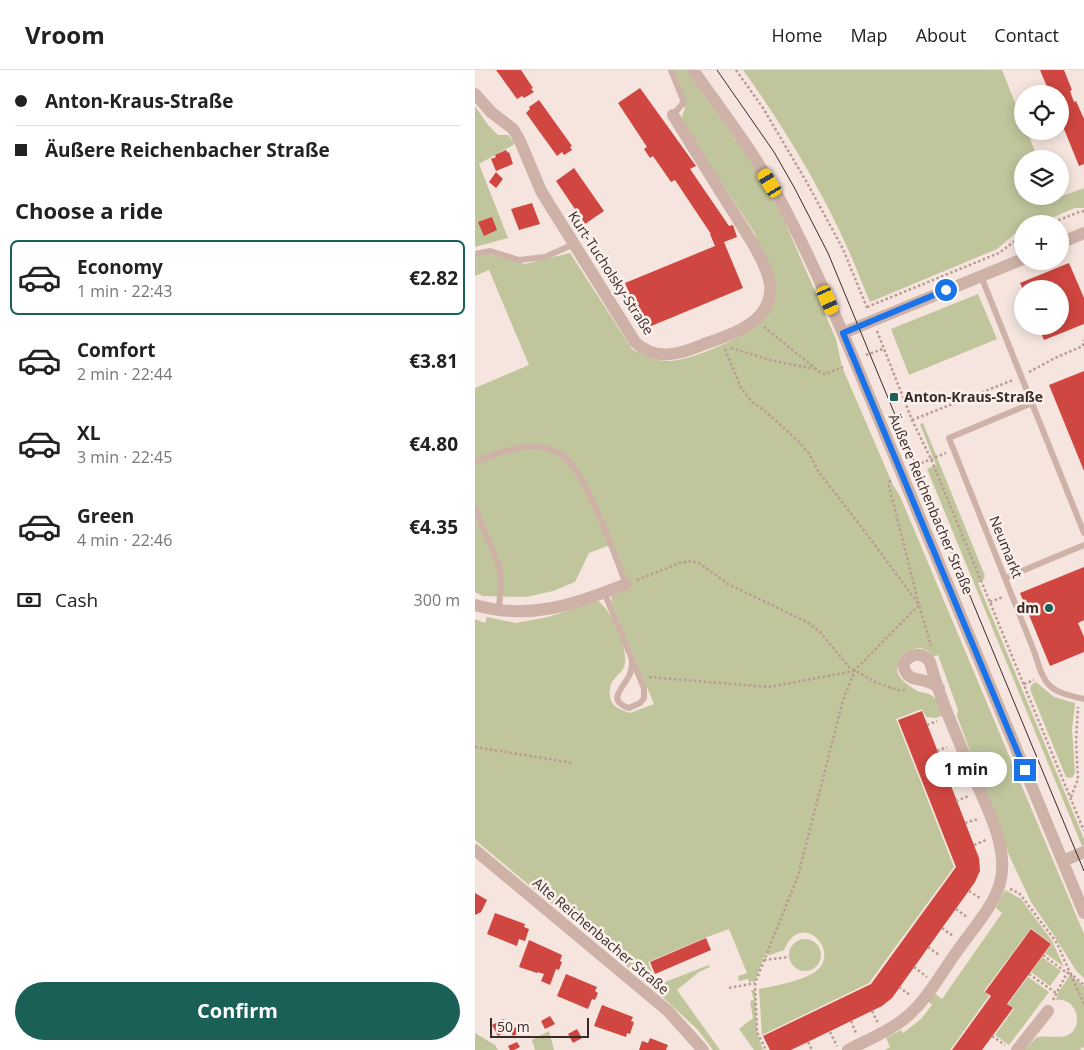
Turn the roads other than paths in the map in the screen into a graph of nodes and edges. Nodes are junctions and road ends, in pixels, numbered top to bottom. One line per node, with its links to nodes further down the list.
1 (671, 70): 4 (lane)
2 (693, 70): 11 (street, Äußere Reichenbacher Straße)
3 (475, 94): 7 (street, Kurt-Tucholsky-Straße)
4 (673, 115): 7 (street, Kurt-Tucholsky-Straße)
5 (1084, 233): 6 (street)
6 (1069, 239)
7 (574, 244): 8 (lane)
8 (475, 254)
9 (1014, 263): 10 (street)
10 (981, 276): 11 (street); 12 (lane)
11 (843, 333): 27 (street, Äußere Reichenbacher Straße)
12 (1032, 403): 15 (lane); 17 (lane, Neumarkt)
13 (475, 462): 18 (lane)
14 (475, 508): 21 (lane)
15 (1084, 533)
16 (1084, 545): 17 (lane)
17 (1005, 578): 24 (lane, Neumarkt)
18 (626, 584): 19 (street)
19 (604, 592): 21 (street); 22 (lane)
20 (475, 605): 21 (street)
21 (499, 610)
22 (632, 660): 22 (lane)
23 (939, 688): 32 (street)
24 (1082, 698)
25 (475, 850): 31 (street, Alte Reichenbacher Straße)
26 (1084, 852): 27 (street)
27 (1063, 862): 28 (street, Äußere Reichenbacher Straße)
28 (1084, 913)
29 (1048, 1011): 30 (street)
30 (1011, 1048)
31 (703, 1050)
32 (848, 1050)

